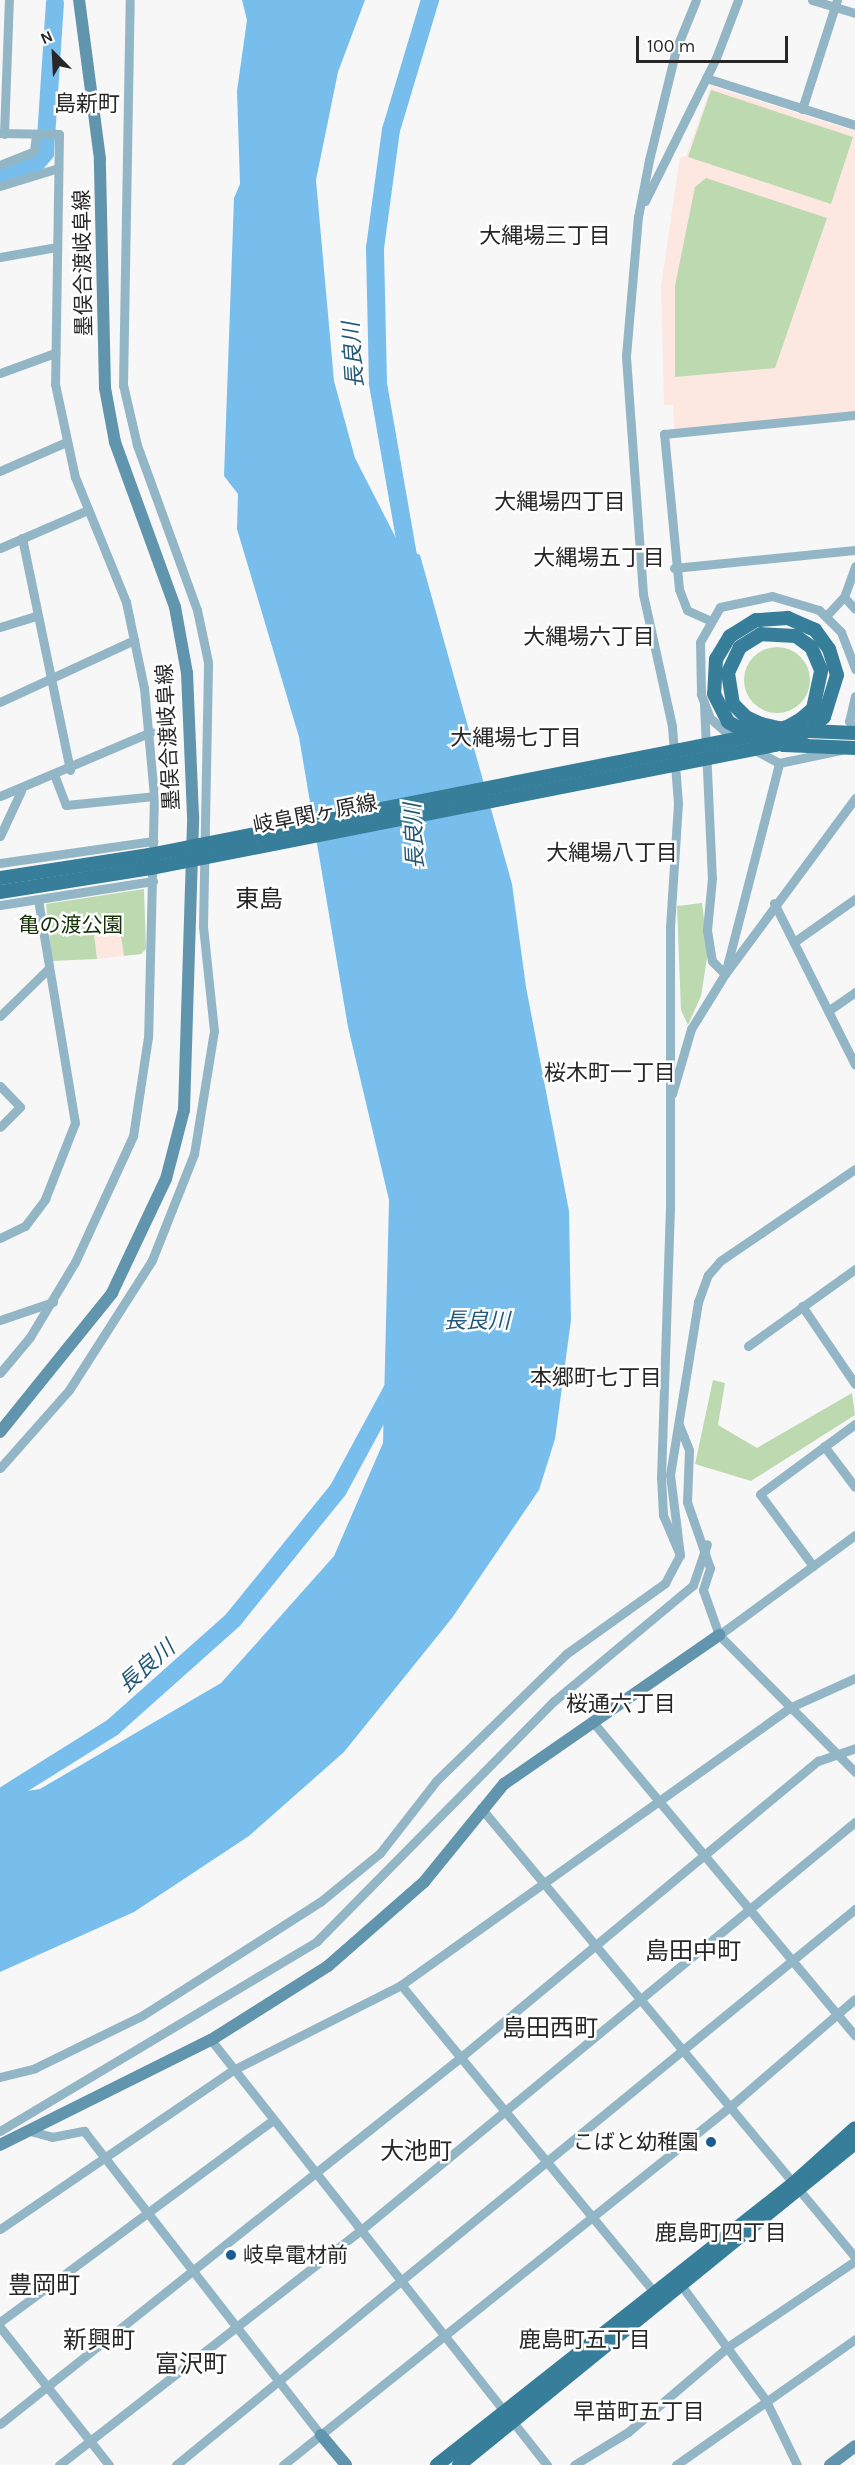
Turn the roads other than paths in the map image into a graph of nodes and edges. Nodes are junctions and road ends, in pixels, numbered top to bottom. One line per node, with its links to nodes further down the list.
1 (9, 0): 12 (street)
2 (79, 0): 84 (main road, 墨俣合渡岐阜線)
3 (130, 0): 86 (street)
4 (696, 0): 17 (street)
5 (738, 0): 9 (street)
6 (812, 0): 7 (street)
7 (836, 4): 8 (street); 10 (street)
8 (855, 14)
9 (706, 78): 10 (street); 17 (street)
10 (802, 108): 11 (street)
11 (855, 125)
12 (2, 134): 13 (street)
13 (38, 134): 14 (street); 15 (street)
14 (0, 165)
15 (58, 168): 16 (street); 18 (street)
16 (0, 186)
17 (638, 218): 71 (street)
18 (57, 247): 19 (street); 20 (street)
19 (0, 257)
20 (55, 353): 21 (street); 23 (street)
21 (0, 373)
22 (855, 415): 30 (street)
23 (66, 442): 24 (street); 25 (street)
24 (0, 471)
25 (88, 510): 26 (street); 37 (street)
26 (22, 538): 27 (street); 33 (street)
27 (0, 548)
28 (855, 550): 30 (street)
29 (855, 566): 31 (street)
30 (674, 568): 35 (street)
31 (844, 597): 32 (street); 34 (street)
32 (855, 609)
33 (36, 616): 36 (street); 39 (street)
34 (826, 616): 35 (street); 38 (street)
35 (709, 620): 42 (street)
36 (0, 627)
37 (134, 640): 39 (street); 43 (street)
38 (855, 669)
39 (52, 679): 41 (street); 47 (street)
40 (855, 696): 44 (street)
41 (0, 702)
42 (704, 704): 46 (street); 65 (street)
43 (151, 732): 47 (street); 51 (street)
44 (855, 732): 56 (main road, 岐阜関ヶ原線)
45 (852, 747): 46 (street); 58 (main road, 岐阜関ヶ原線)
46 (779, 763): 65 (street)
47 (70, 770): 48 (street)
48 (55, 777): 49 (street); 51 (street)
49 (21, 791): 50 (street); 53 (street)
50 (0, 796)
51 (154, 796): 54 (street)
52 (855, 798): 61 (street)
53 (0, 836)
54 (153, 841): 55 (street); 57 (street)
55 (0, 864)
56 (0, 878)
57 (153, 881): 60 (street); 76 (street)
58 (0, 892)
59 (855, 898): 63 (street)
60 (38, 900): 62 (street); 64 (street)
61 (774, 903): 63 (street); 65 (street)
62 (0, 905)
63 (794, 942): 67 (street)
64 (48, 969): 68 (street); 74 (street)
65 (725, 974): 71 (street)
66 (855, 992): 67 (street)
67 (828, 1011): 69 (street)
68 (0, 1016)
69 (855, 1065)
70 (0, 1086): 72 (street)
71 (671, 1096): 90 (street)
72 (0, 1127)
73 (855, 1169): 83 (street)
74 (0, 1238)
75 (855, 1269): 77 (street)
76 (53, 1302): 78 (street); 80 (street)
77 (801, 1306): 79 (street); 81 (street)
78 (0, 1320)
79 (748, 1346)
80 (0, 1373)
81 (855, 1384)
82 (855, 1424): 85 (street)
83 (679, 1425): 89 (street); 90 (street)
84 (0, 1432)
85 (824, 1446): 87 (street); 91 (street)
86 (0, 1468)
87 (855, 1487)
88 (855, 1535): 91 (street)
89 (706, 1545): 92 (street); 122 (street)
90 (680, 1555): 117 (street)
91 (813, 1566): 92 (street)
92 (719, 1635): 94 (street); 95 (main road)
93 (855, 1678): 94 (street)
94 (791, 1707): 97 (street); 99 (street)
95 (592, 1721): 99 (street); 100 (main road)
96 (855, 1749): 97 (street)
97 (839, 1754): 98 (street); 102 (street)
98 (855, 1772)
99 (657, 1798): 102 (street); 103 (street)
100 (481, 1808): 103 (street); 113 (main road)
101 (855, 1822): 104 (street)
102 (704, 1854): 104 (street); 106 (street)
103 (544, 1882): 106 (street); 108 (street)
104 (748, 1907): 107 (street); 109 (street)
105 (855, 1909): 107 (street)
106 (596, 1944): 109 (street); 115 (street)
107 (794, 1962): 111 (street); 114 (street)
108 (401, 1985): 115 (street); 116 (street)
109 (641, 1997): 114 (street); 119 (street)
110 (855, 1999): 111 (street)
111 (837, 2014): 112 (street); 118 (street)
112 (855, 2034)
113 (211, 2040): 116 (street); 123 (main road)
114 (686, 2051): 118 (street); 127 (street)
115 (461, 2057): 119 (street); 128 (street)
116 (233, 2070): 120 (street); 126 (street)
117 (0, 2077)
118 (732, 2105): 129 (street); 131 (street)
119 (505, 2110): 127 (street); 133 (street)
120 (273, 2120): 128 (street); 130 (street)
121 (855, 2128): 129 (main road)
122 (0, 2131)
123 (30, 2131): 125 (main road); 126 (street)
124 (855, 2143): 129 (main road)
125 (0, 2145)
126 (106, 2157): 130 (street); 132 (street)
127 (549, 2163): 131 (street); 137 (street)
128 (316, 2173): 133 (street); 135 (street)
129 (798, 2187): 134 (street); 136 (main road)
130 (149, 2214): 135 (street); 139 (street)
131 (593, 2216): 138 (street); 142 (street)
132 (0, 2229)
133 (361, 2230): 137 (street); 141 (street)
134 (855, 2259): 144 (street)
135 (195, 2272): 141 (street); 146 (street)
136 (679, 2282): 138 (main road); 144 (street); 148 (main road)
137 (400, 2283): 142 (street); 145 (street)
138 (656, 2294): 148 (main road)
139 (0, 2322)
140 (0, 2327): 146 (street)
141 (237, 2328): 145 (street); 151 (street)
142 (444, 2336): 148 (street); 150 (street)
143 (855, 2338): 147 (street)
144 (729, 2346): 147 (street); 161 (street)
145 (280, 2381): 150 (street); 155 (street)
146 (47, 2386): 149 (street); 151 (street)
147 (765, 2399): 162 (street); 163 (street)
148 (509, 2418): 158 (main road); 159 (main road); 160 (street)
149 (0, 2424)
150 (321, 2435): 156 (street); 157 (main road)
151 (92, 2444): 153 (street); 154 (street)
152 (855, 2446): 164 (main road)
153 (59, 2465)
154 (109, 2465)
155 (176, 2465)
156 (283, 2465)
157 (346, 2465)
158 (438, 2465)
159 (459, 2465)
160 (547, 2465)
161 (574, 2465)
162 (676, 2465)
163 (797, 2465)
164 (830, 2465)

